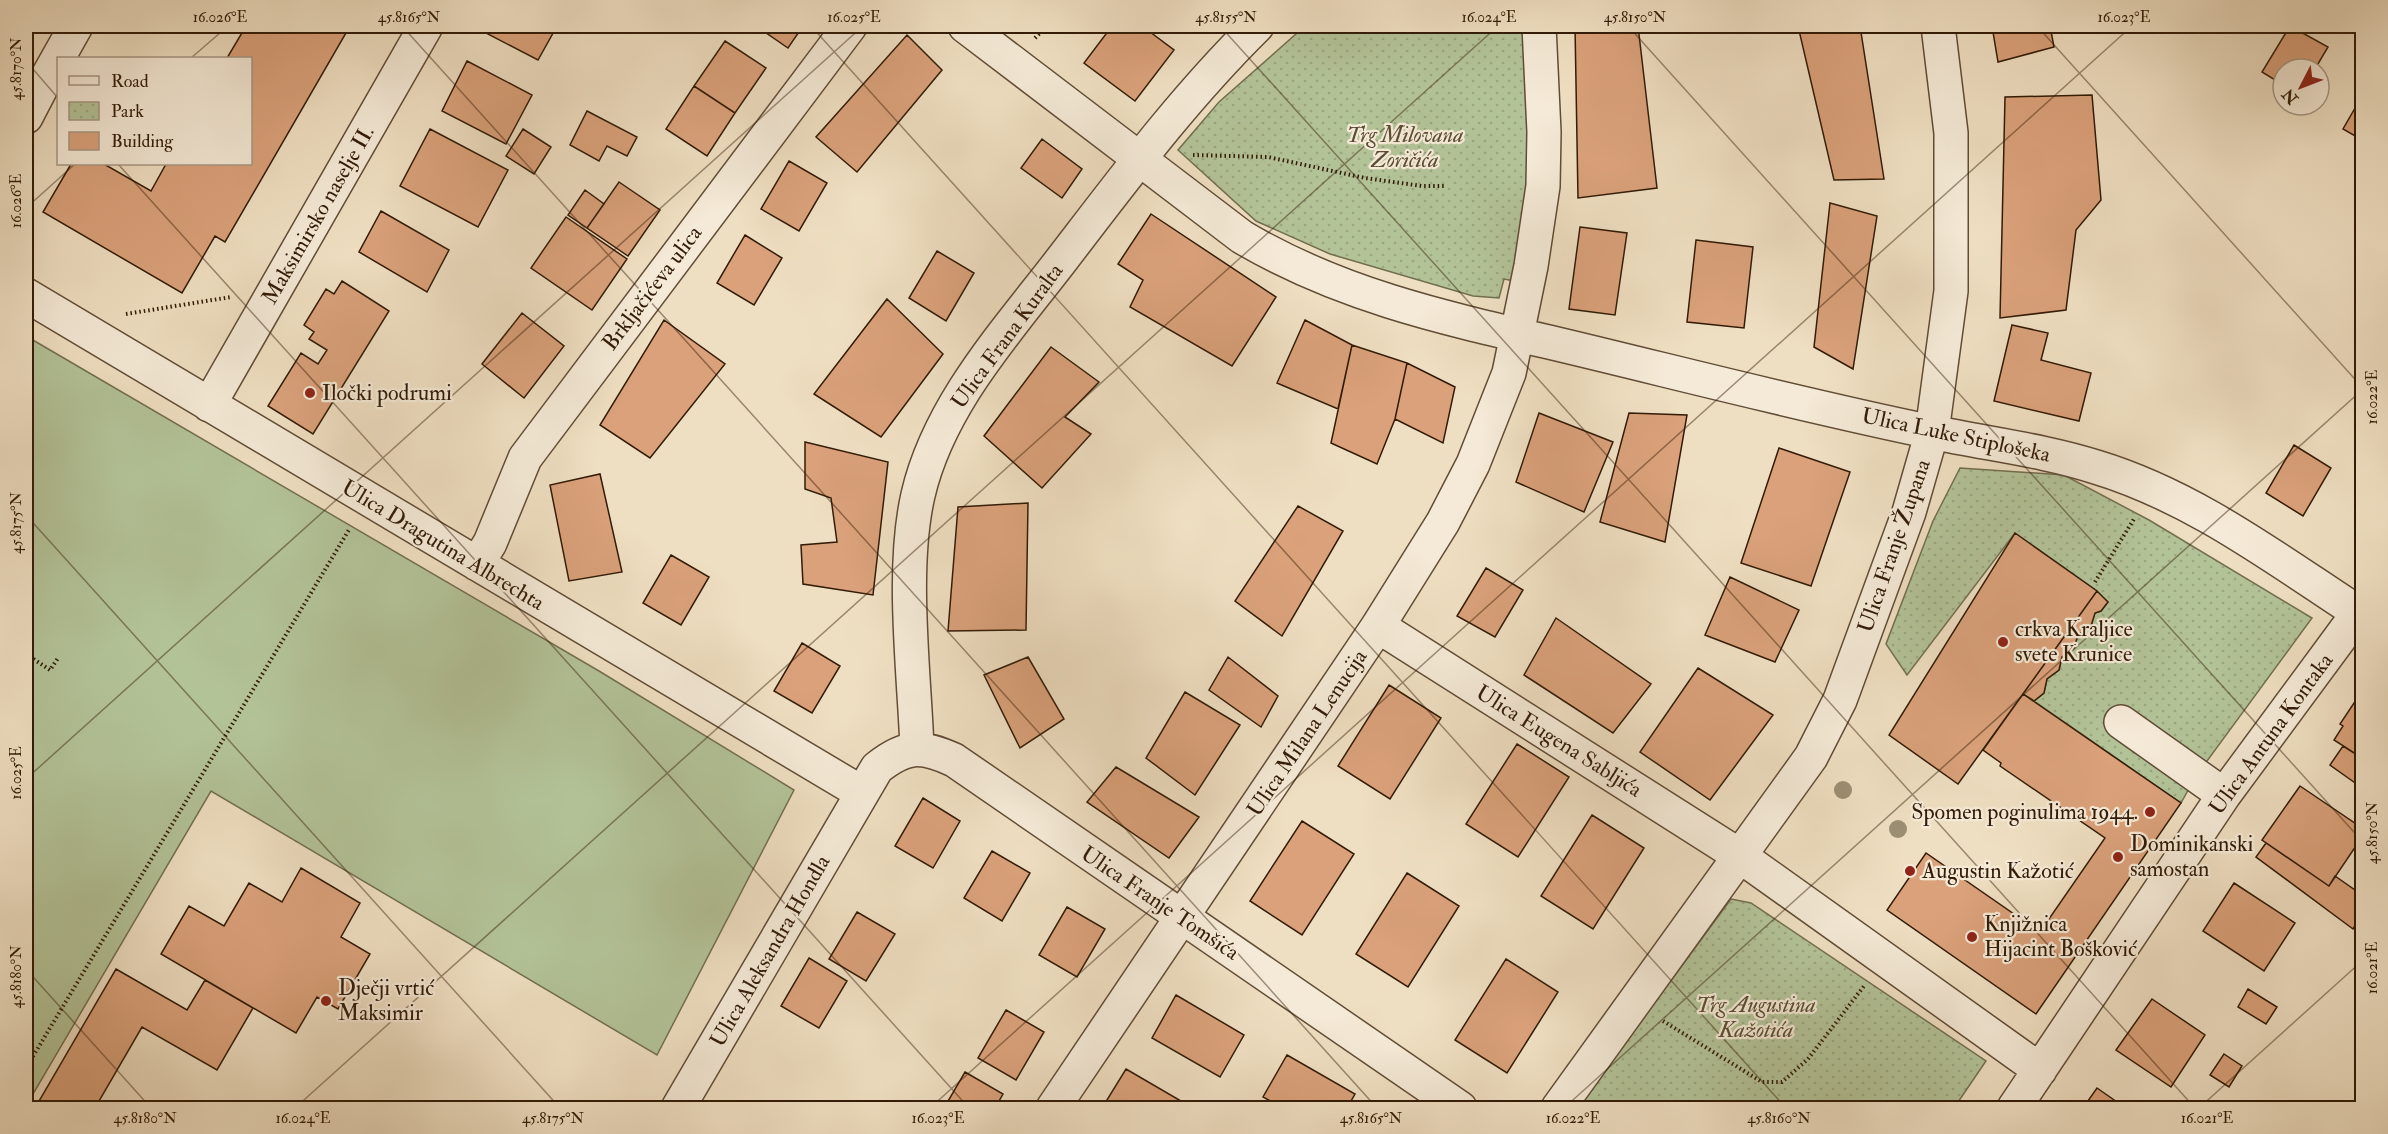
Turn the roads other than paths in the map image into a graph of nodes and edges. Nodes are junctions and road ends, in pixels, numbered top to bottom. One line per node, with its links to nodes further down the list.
1 (76, 26): 8 (street)
2 (426, 26): 12 (street, Maksimirsko naselje II.)
3 (850, 26): 14 (street, Brkljačićeva ulica)
4 (965, 26): 9 (street)
5 (1257, 26): 9 (street)
6 (1539, 26): 11 (street)
7 (1938, 26): 13 (street, Ulica Franje Župana)
8 (30, 97)
9 (1139, 159): 11 (street); 18 (street, Ulica Frana Kuralta)
10 (26, 295): 12 (street, Ulica Dragutina Albrechta)
11 (1518, 335): 13 (street, Ulica Luke Stiplošeka); 16 (street, Ulica Milana Lenucija)
12 (210, 405): 14 (street, Ulica Dragutina Albrechta)
13 (1932, 432): 15 (street, Ulica Luke Stiplošeka); 21 (street, Ulica Franje Župana)
14 (477, 564): 19 (street, Ulica Dragutina Albrechta)
15 (2361, 612): 20 (street, Ulica Antuna Kontaka)
16 (1378, 626): 21 (street, Ulica Eugena Sabljića); 22 (street, Ulica Milana Lenucija)
17 (2121, 722): 20 (street)
18 (917, 748): 19 (street); 22 (street, Ulica Franje Tomšića)
19 (862, 793): 24 (street, Ulica Aleksandra Hondla)
20 (2224, 795): 23 (street, Ulica Antuna Kontaka)
21 (1740, 856): 23 (street); 27 (street)
22 (1182, 919): 25 (street, Ulica Milana Lenucija); 26 (street, Ulica Franje Tomšića)
23 (2040, 1070): 28 (street)
24 (678, 1108)
25 (1053, 1108)
26 (1460, 1108)
27 (1558, 1108)
28 (2014, 1108)

